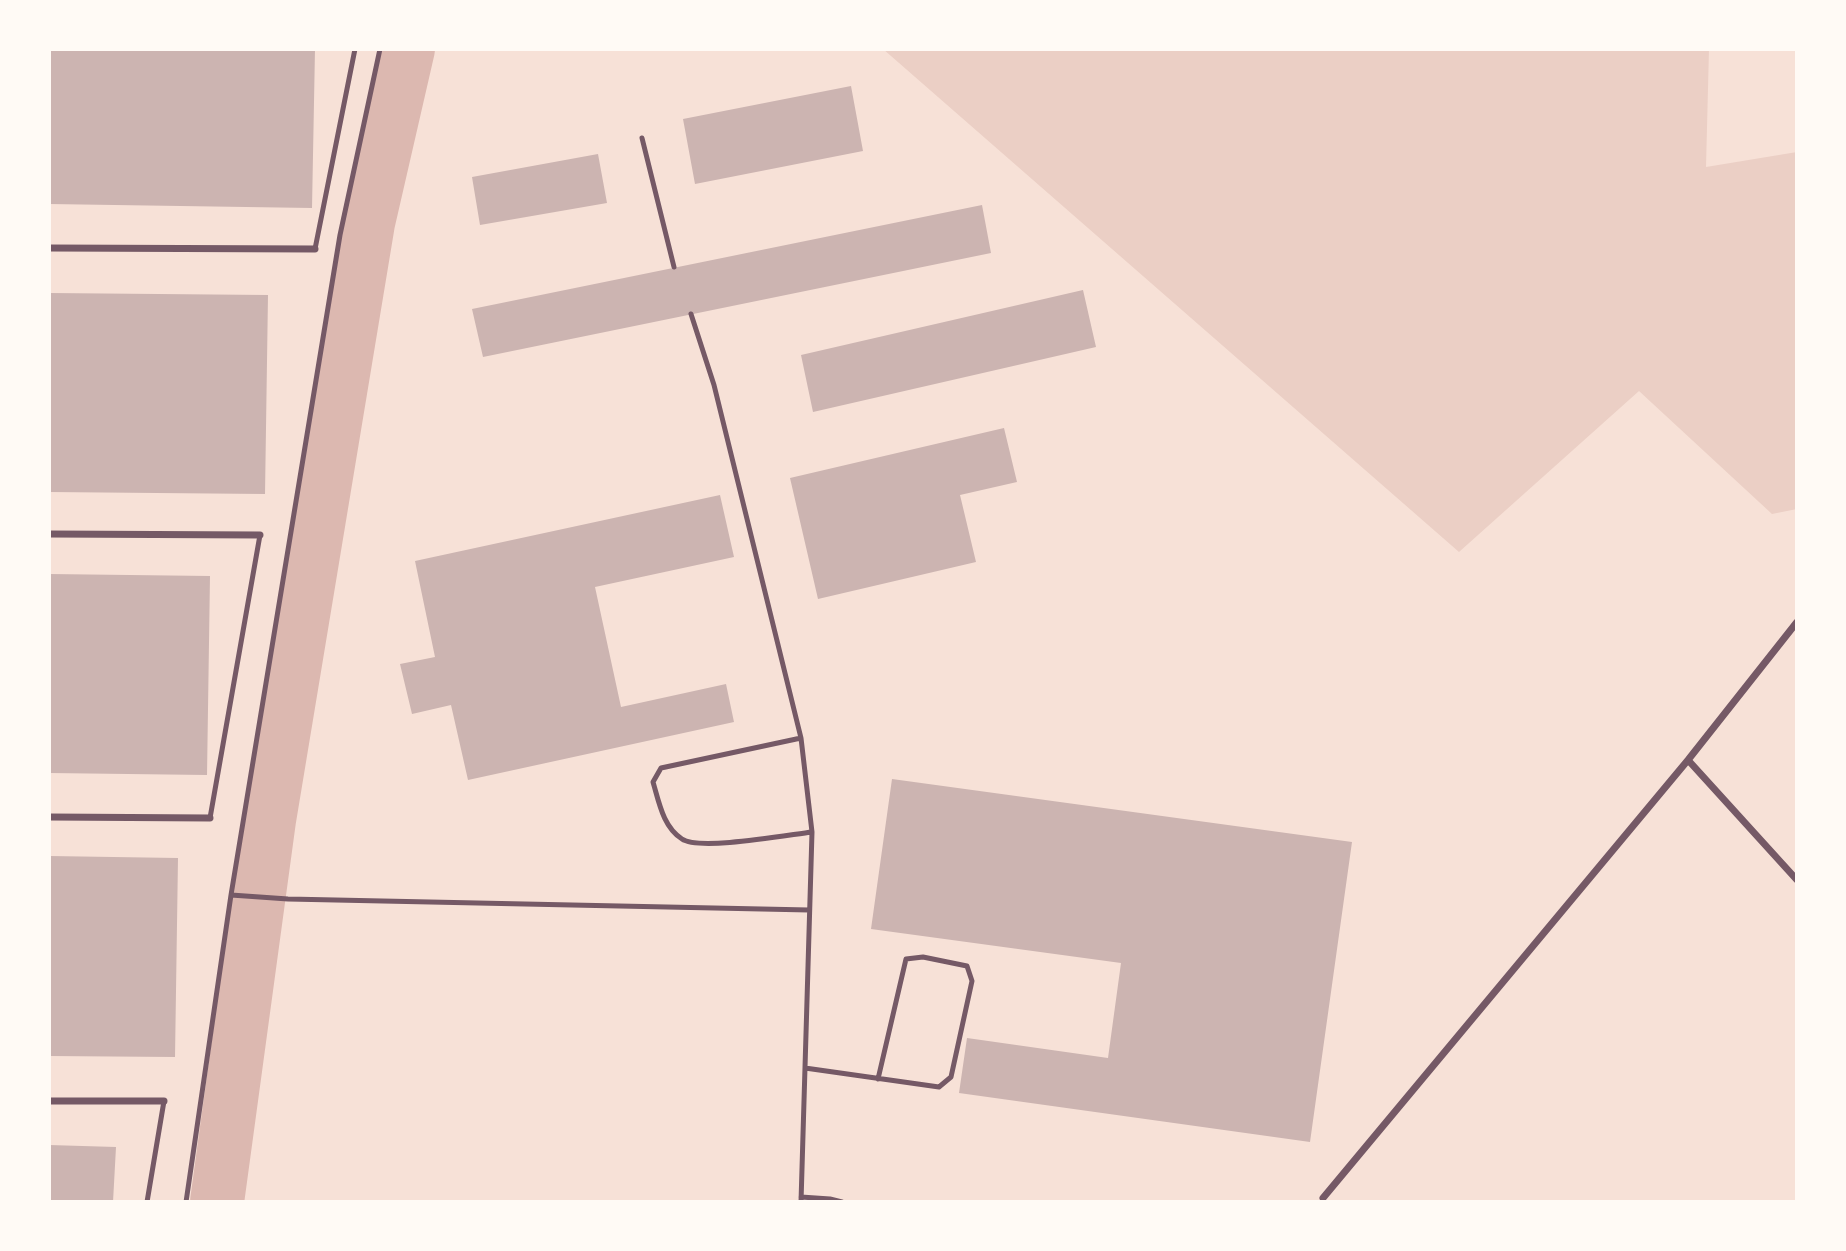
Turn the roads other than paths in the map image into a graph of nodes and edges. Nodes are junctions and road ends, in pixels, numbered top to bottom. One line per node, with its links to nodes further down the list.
1 (355, 49): 5 (lane)
2 (380, 49): 17 (lane)
3 (642, 138): 6 (lane)
4 (49, 248): 5 (street)
5 (315, 249)
6 (674, 267)
7 (691, 314): 11 (lane)
8 (49, 534): 9 (street)
9 (260, 535): 14 (lane)
10 (1797, 622): 12 (street)
11 (801, 737): 15 (lane); 15 (lane)
12 (1688, 760): 16 (street); 23 (street)
13 (49, 817): 14 (street)
14 (210, 818)
15 (811, 832): 18 (lane)
16 (1797, 880)
17 (231, 895): 18 (lane); 26 (lane)
18 (809, 910): 19 (lane)
19 (805, 1068): 20 (lane); 24 (lane)
20 (878, 1079): 20 (lane)
21 (49, 1101): 22 (street)
22 (164, 1101): 25 (lane)
23 (1324, 1198)
24 (801, 1200): 27 (lane)
25 (147, 1202)
26 (186, 1202)
27 (842, 1202)

